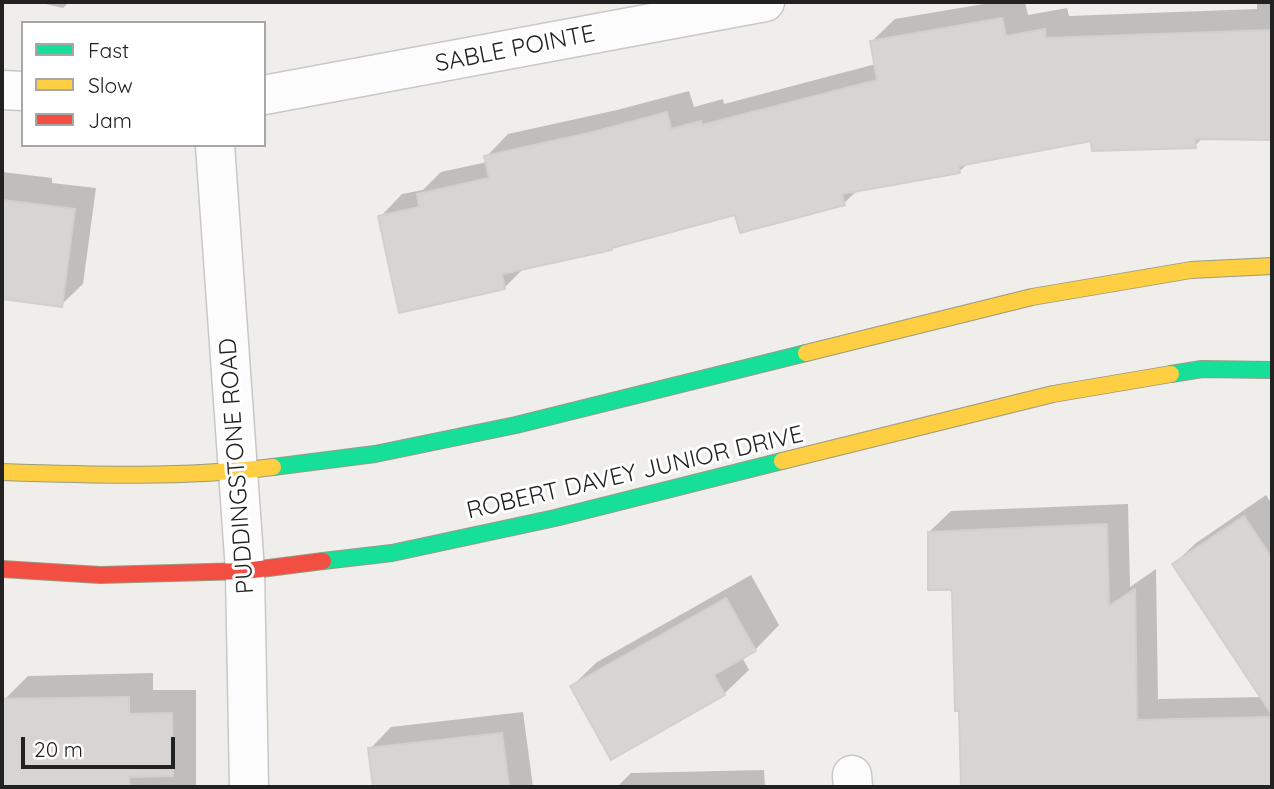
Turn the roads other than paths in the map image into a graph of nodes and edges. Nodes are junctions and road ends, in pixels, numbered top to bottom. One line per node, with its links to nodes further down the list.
1 (765, 2): 4 (street, SABLE POINTE)
2 (2, 90): 3 (street)
3 (21, 91)
4 (266, 95)
5 (215, 147): 9 (street, PUDDINGSTONE ROAD)
6 (1272, 266): 9 (main road)
7 (1272, 370): 11 (main road, ROBERT DAVEY JUNIOR DRIVE)
8 (2, 471): 9 (main road)
9 (237, 471): 11 (street, PUDDINGSTONE ROAD)
10 (2, 569): 11 (main road, ROBERT DAVEY JUNIOR DRIVE)
11 (245, 571): 12 (street, PUDDINGSTONE ROAD)
12 (249, 787)

